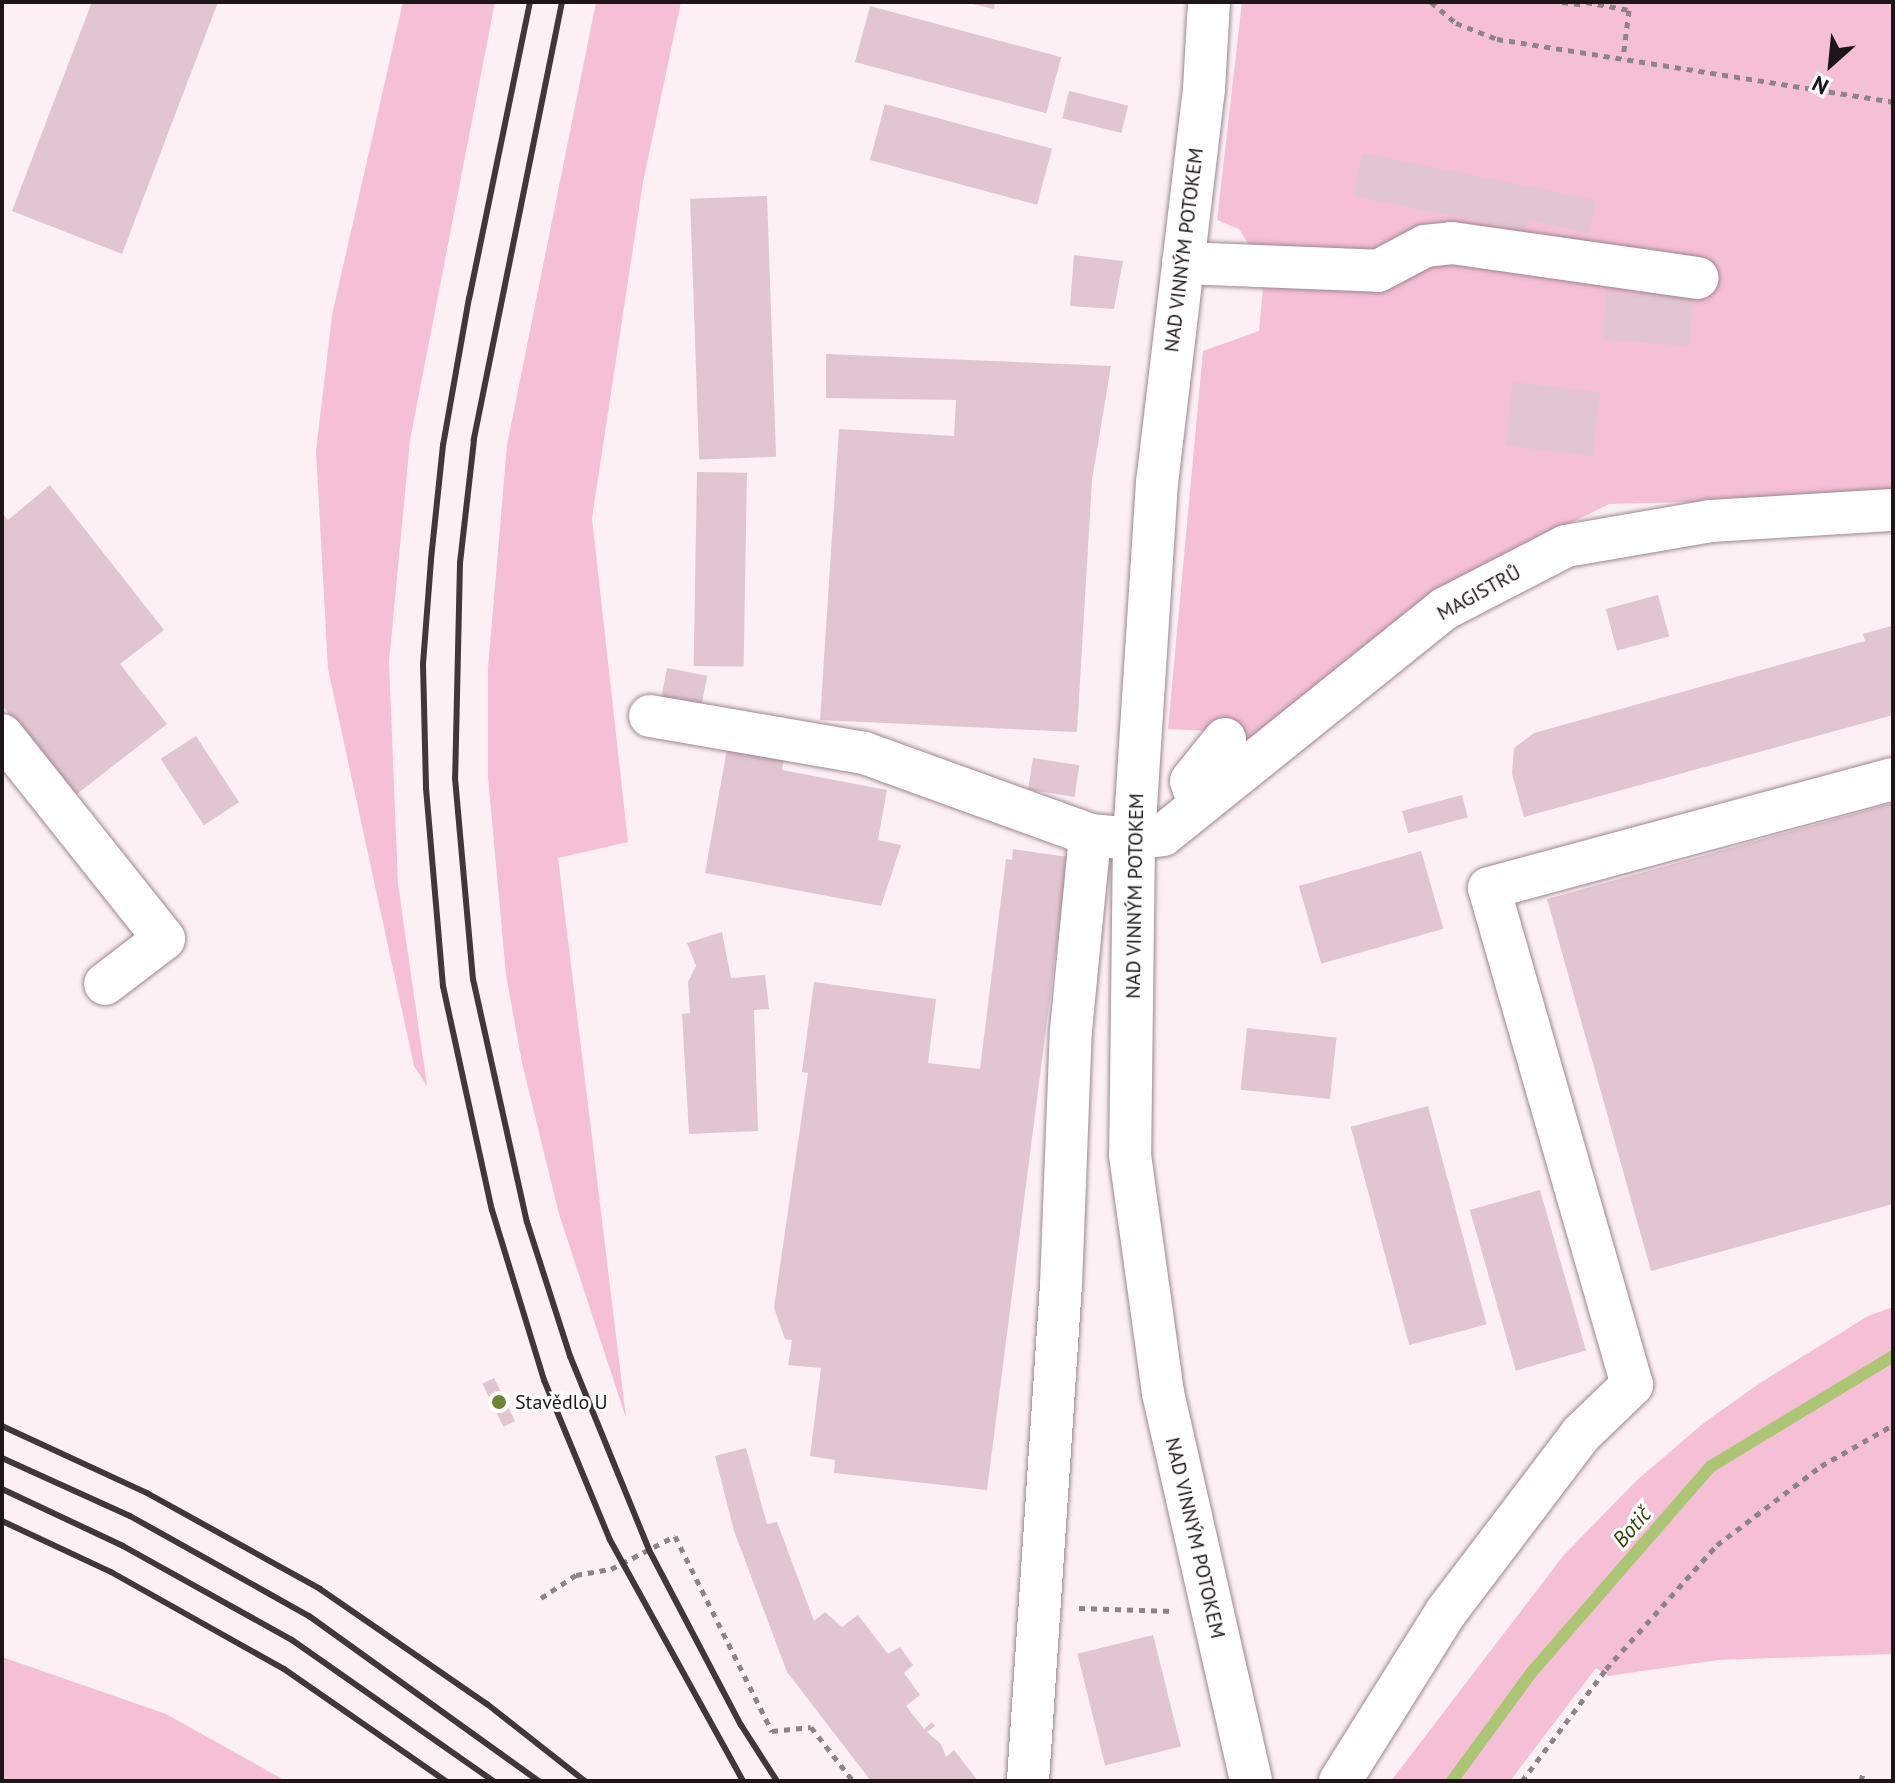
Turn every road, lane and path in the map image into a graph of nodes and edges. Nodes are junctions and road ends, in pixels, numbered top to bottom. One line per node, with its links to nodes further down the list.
1 (1209, 2): 7 (street, NAD VINNÝM POTOKEM)
2 (1431, 2): 5 (path)
3 (1562, 2): 4 (path)
4 (1586, 3): 5 (path)
5 (1623, 58): 6 (path)
6 (1893, 102)
7 (1183, 263): 8 (street); 16 (street, NAD VINNÝM POTOKEM)
8 (1698, 278)
9 (1893, 510): 14 (street, MAGISTRŮ)
10 (650, 716): 15 (street)
11 (2, 735): 17 (street)
12 (1225, 739): 14 (street)
13 (1893, 779): 26 (street)
14 (1199, 805): 16 (street, MAGISTRŮ)
15 (1090, 835): 16 (street); 20 (street)
16 (1134, 839): 25 (street, NAD VINNÝM POTOKEM)
17 (105, 984)
18 (1893, 1425): 27 (path)
19 (541, 1598): 23 (path)
20 (1042, 1606): 21 (path); 24 (street)
21 (1177, 1611)
22 (1863, 1773): 28 (path)
23 (853, 1781)
24 (1028, 1781)
25 (1251, 1781)
26 (1340, 1781)
27 (1522, 1781)
28 (1861, 1781)

